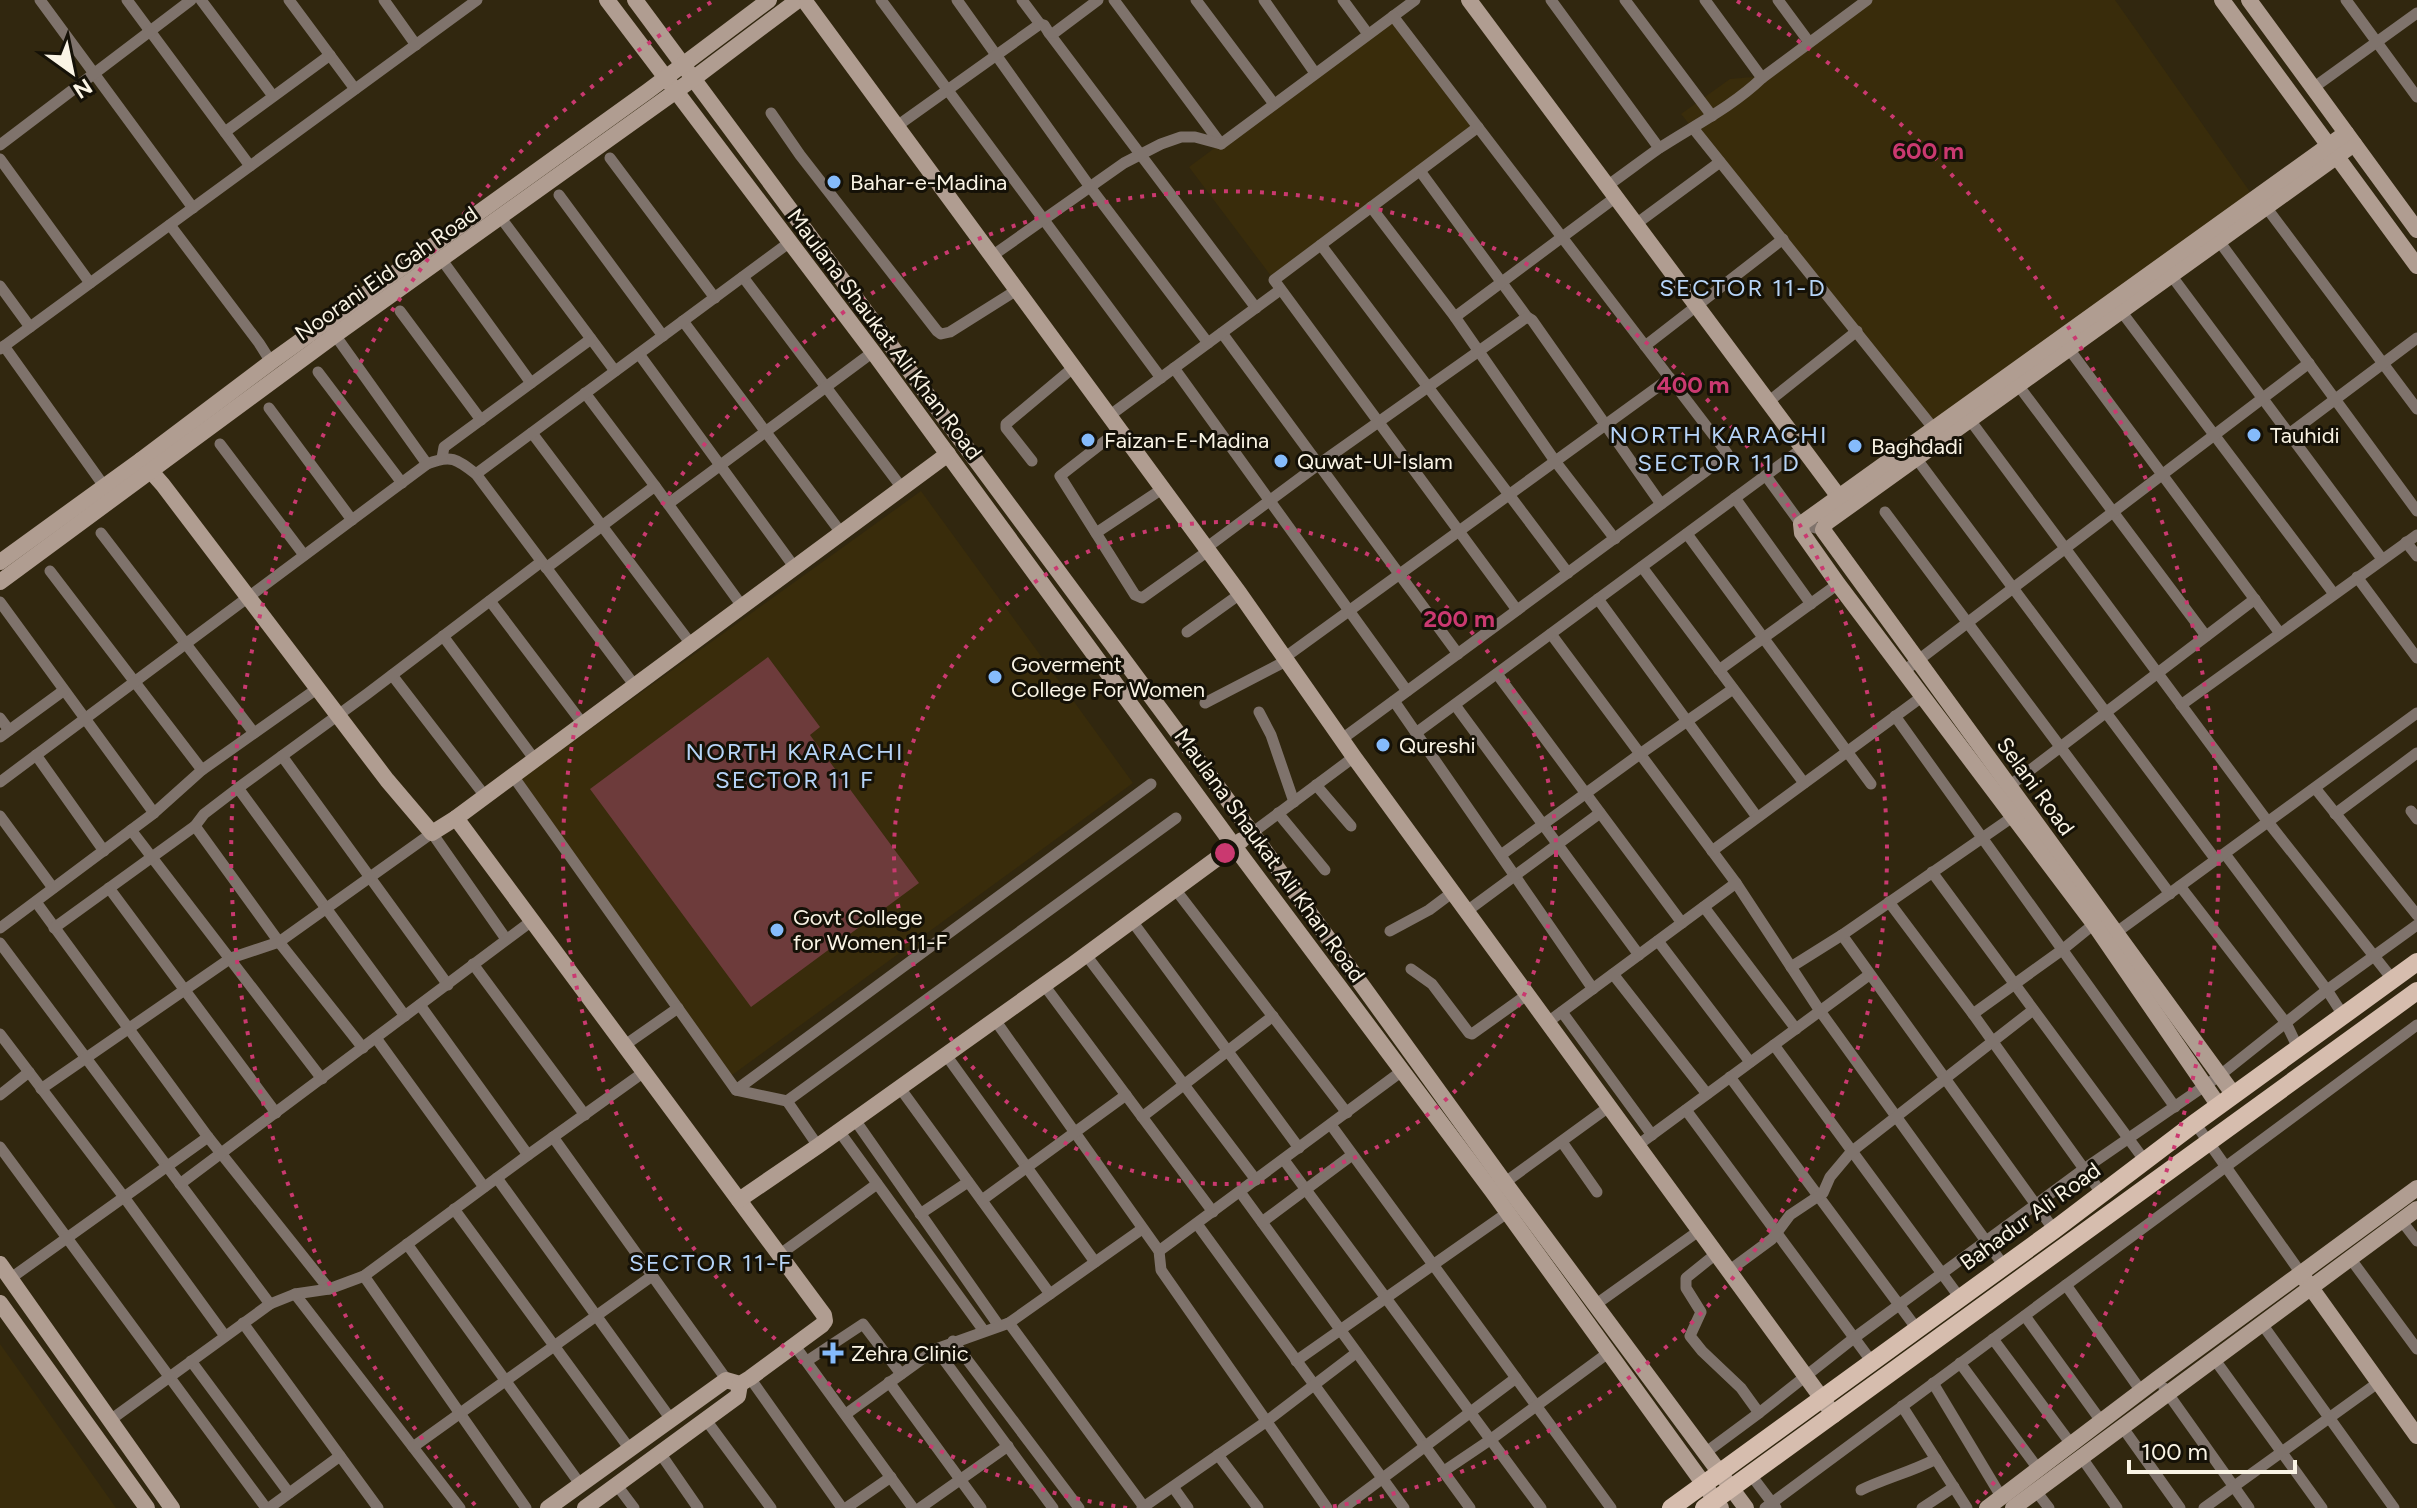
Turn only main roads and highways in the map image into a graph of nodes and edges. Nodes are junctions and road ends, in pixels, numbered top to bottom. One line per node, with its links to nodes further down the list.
1 (2417, 962): 4 (main road, Bahadur Ali Road)
2 (2417, 991): 3 (main road, Bahadur Ali Road)
3 (1714, 1505)
4 (1671, 1508)

